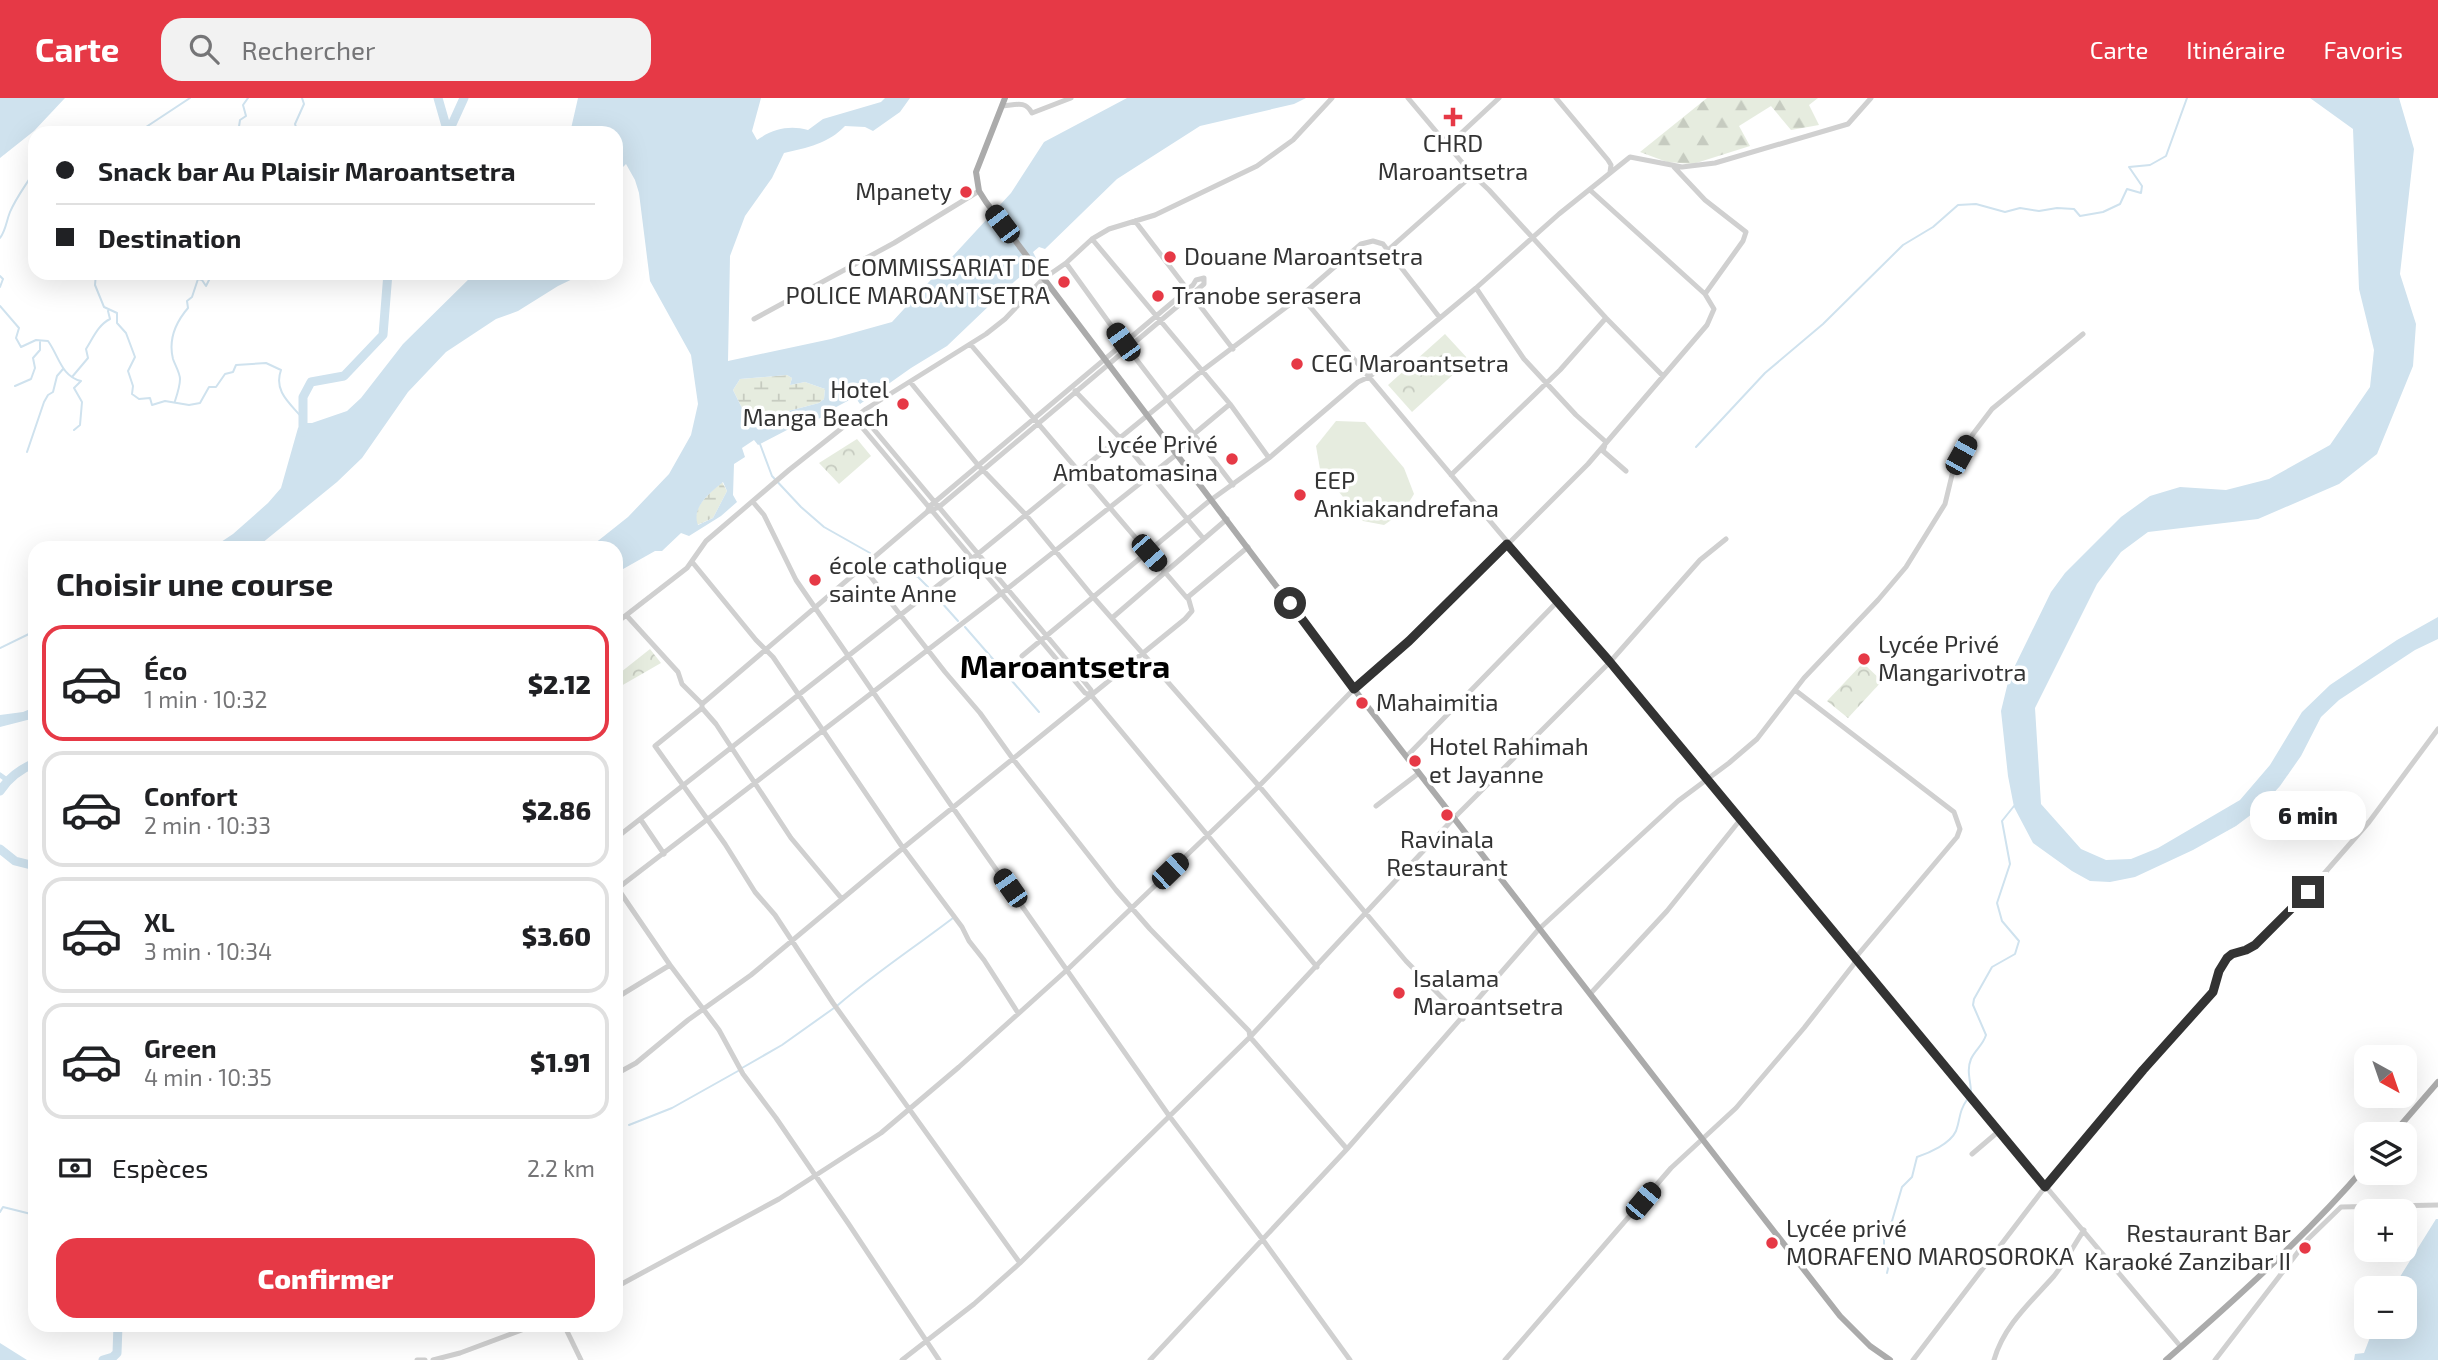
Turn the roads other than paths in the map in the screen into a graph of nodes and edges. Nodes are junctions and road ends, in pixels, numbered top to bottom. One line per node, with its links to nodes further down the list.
1 (1070, 98): 7 (street)
2 (1332, 98): 14 (street)
3 (1408, 98): 8 (street)
4 (1499, 98): 8 (street)
5 (1556, 98): 10 (street)
6 (1871, 98): 9 (street)
7 (1004, 102): 13 (main road)
8 (1443, 136): 11 (street)
9 (1674, 166): 10 (street); 22 (street)
10 (1610, 172): 12 (street)
11 (1471, 173): 15 (street); 17 (street)
12 (1590, 190): 15 (street); 22 (street)
13 (979, 191): 19 (main road); 27 (street)
14 (1135, 221): 16 (street); 21 (street)
15 (1533, 238): 20 (street); 26 (street)
16 (1092, 239): 18 (street); 24 (street)
17 (1388, 250): 23 (street); 25 (street)
18 (1066, 263): 19 (street); 29 (street)
19 (1043, 279): 30 (street); 32 (main road)
20 (1476, 288): 25 (street); 37 (street)
21 (1189, 291): 24 (street); 31 (street)
22 (1705, 294): 35 (street)
23 (1301, 296): 31 (street); 34 (street)
24 (1158, 318): 29 (street); 33 (street)
25 (1440, 318): 34 (street)
26 (1606, 318): 35 (street); 37 (street)
27 (754, 319)
28 (2083, 334): 89 (street)
29 (1125, 344): 32 (street); 39 (street)
30 (971, 345): 36 (street); 43 (street)
31 (1233, 349): 33 (street)
32 (1106, 361): 38 (street); 41 (main road); 43 (street)
33 (1203, 370): 39 (street); 40 (street)
34 (1368, 376): 48 (street); 53 (street)
35 (1663, 376): 46 (street)
36 (911, 383): 42 (street); 49 (street)
37 (1546, 383): 46 (street); 53 (street)
38 (1075, 391): 43 (street); 45 (street)
39 (1167, 400): 41 (street); 44 (street)
40 (1230, 404): 44 (street); 48 (street)
41 (1148, 415): 45 (street); 47 (main road)
42 (858, 416): 56 (street); 58 (street)
43 (1035, 420): 49 (street); 50 (street)
44 (1194, 434): 47 (street); 54 (street)
45 (1120, 438): 50 (street); 52 (street)
46 (1606, 442): 51 (street); 64 (street)
47 (1177, 454): 52 (street); 55 (main road)
48 (1269, 457): 54 (street)
49 (981, 467): 58 (street); 59 (street)
50 (1077, 471): 57 (street); 59 (street)
51 (1626, 471)
52 (1150, 475): 57 (street); 61 (street)
53 (1451, 475): 64 (street)
54 (1233, 485): 55 (street)
55 (1212, 500): 60 (main road); 61 (street)
56 (753, 502): 69 (street); 76 (street)
57 (1109, 506): 66 (street); 67 (street)
58 (933, 508): 68 (street); 70 (street)
59 (1026, 515): 66 (street); 68 (street)
60 (1227, 519): 62 (street); 65 (main road)
61 (1187, 520): 62 (street); 67 (street)
62 (1203, 538): 71 (street)
63 (1726, 539): 87 (street)
64 (1507, 544): 75 (street); 88 (street)
65 (1248, 547): 74 (street); 88 (main road)
66 (1056, 550): 72 (street); 73 (street)
67 (1149, 553): 71 (street); 73 (street)
68 (975, 556): 72 (street); 77 (street)
69 (693, 562): 78 (street); 82 (street)
70 (863, 567): 76 (street); 77 (street)
71 (1165, 571): 74 (street); 79 (street)
72 (1005, 591): 81 (street); 83 (street)
73 (1094, 598): 79 (street); 81 (street)
74 (1187, 598): 84 (street)
75 (1557, 602): 87 (street); 97 (street)
76 (816, 607): 82 (street); 85 (street)
77 (900, 614): 83 (street); 85 (street)
78 (627, 616): 80 (street); 93 (street)
79 (1112, 618): 84 (street)
80 (623, 619)
81 (1043, 638): 86 (street); 92 (street)
82 (766, 649): 91 (street); 93 (street)
83 (928, 649): 90 (street); 98 (street)
84 (1143, 652): 92 (street); 103 (street)
85 (848, 655): 90 (street); 91 (street)
86 (1022, 656)
87 (1610, 662): 100 (street); 106 (street)
88 (1354, 689): 97 (main road); 103 (street)
89 (1795, 690): 100 (street); 121 (street)
90 (873, 692): 95 (street); 105 (street)
91 (798, 695): 95 (street); 96 (street)
92 (1091, 695): 98 (street); 111 (street)
93 (702, 706): 96 (street); 102 (street)
94 (2438, 729): 142 (street)
95 (822, 731): 101 (street); 112 (street)
96 (731, 748): 101 (street); 102 (street)
97 (1406, 756): 99 (main road)
98 (1013, 759): 105 (street); 117 (street)
99 (1419, 773): 104 (street); 106 (main road)
100 (1707, 780): 109 (street); 119 (street)
101 (755, 783): 108 (street); 116 (street)
102 (682, 786): 107 (street); 108 (street)
103 (1259, 786): 111 (street); 118 (street)
104 (1376, 806)
105 (953, 808): 112 (street); 124 (street)
106 (1454, 818): 118 (street); 119 (main road)
107 (641, 820): 110 (street); 113 (street)
108 (708, 820): 113 (street); 120 (street)
109 (1740, 820): 121 (street); 125 (street)
110 (623, 833)
111 (1208, 835): 117 (street); 123 (street)
112 (903, 848): 116 (street); 128 (street)
113 (664, 854): 114 (street)
114 (623, 883)
115 (623, 896): 122 (street)
116 (842, 899): 120 (street)
117 (1132, 907): 124 (street); 130 (street)
118 (1366, 912): 123 (street); 129 (street)
119 (1539, 929): 125 (main road); 129 (street)
120 (792, 940): 127 (street); 133 (street)
121 (1856, 957): 136 (street); 137 (street)
122 (670, 965): 126 (street); 127 (street)
123 (1317, 967): 130 (street)
124 (1068, 969): 128 (street); 134 (street)
125 (1591, 993): 137 (main road)
126 (623, 994)
127 (704, 1009): 131 (street); 140 (street)
128 (1018, 1013): 133 (street)
129 (1463, 1019): 138 (street)
130 (1250, 1037): 134 (street); 138 (street)
131 (623, 1070)
132 (2438, 1082): 135 (main road)
133 (910, 1107): 140 (street); 152 (street)
134 (1170, 1117): 150 (street); 152 (street)
135 (2403, 1122)
136 (1999, 1131): 139 (street); 142 (street)
137 (1703, 1139): 166 (street); 167 (main road)
138 (1348, 1149): 150 (street)
139 (1972, 1154)
140 (815, 1176): 153 (street); 156 (street)
141 (2354, 1180): 143 (main road)
142 (2045, 1187): 147 (street); 168 (street)
143 (2341, 1195): 145 (street); 148 (main road)
144 (2438, 1205): 145 (street)
145 (2341, 1208): 146 (street)
146 (2333, 1214): 148 (street); 151 (street)
147 (2084, 1230): 157 (street); 169 (street)
148 (2307, 1230): 149 (main road)
149 (2298, 1238): 151 (street); 157 (main road)
150 (1263, 1240): 164 (street); 165 (street)
151 (2303, 1246): 171 (street)
152 (1020, 1263): 156 (street)
153 (623, 1283)
154 (516, 1332): 160 (street)
155 (567, 1332): 161 (street)
156 (927, 1343): 162 (street); 163 (street)
157 (2181, 1347): 170 (main road)
158 (417, 1360): 159 (street)
159 (425, 1360)
160 (433, 1360)
161 (581, 1360)
162 (902, 1360)
163 (939, 1360)
164 (1150, 1360)
165 (1350, 1360)
166 (1506, 1360)
167 (1889, 1360)
168 (1913, 1360)
169 (1994, 1360)
170 (2166, 1360)
171 (2216, 1360)

